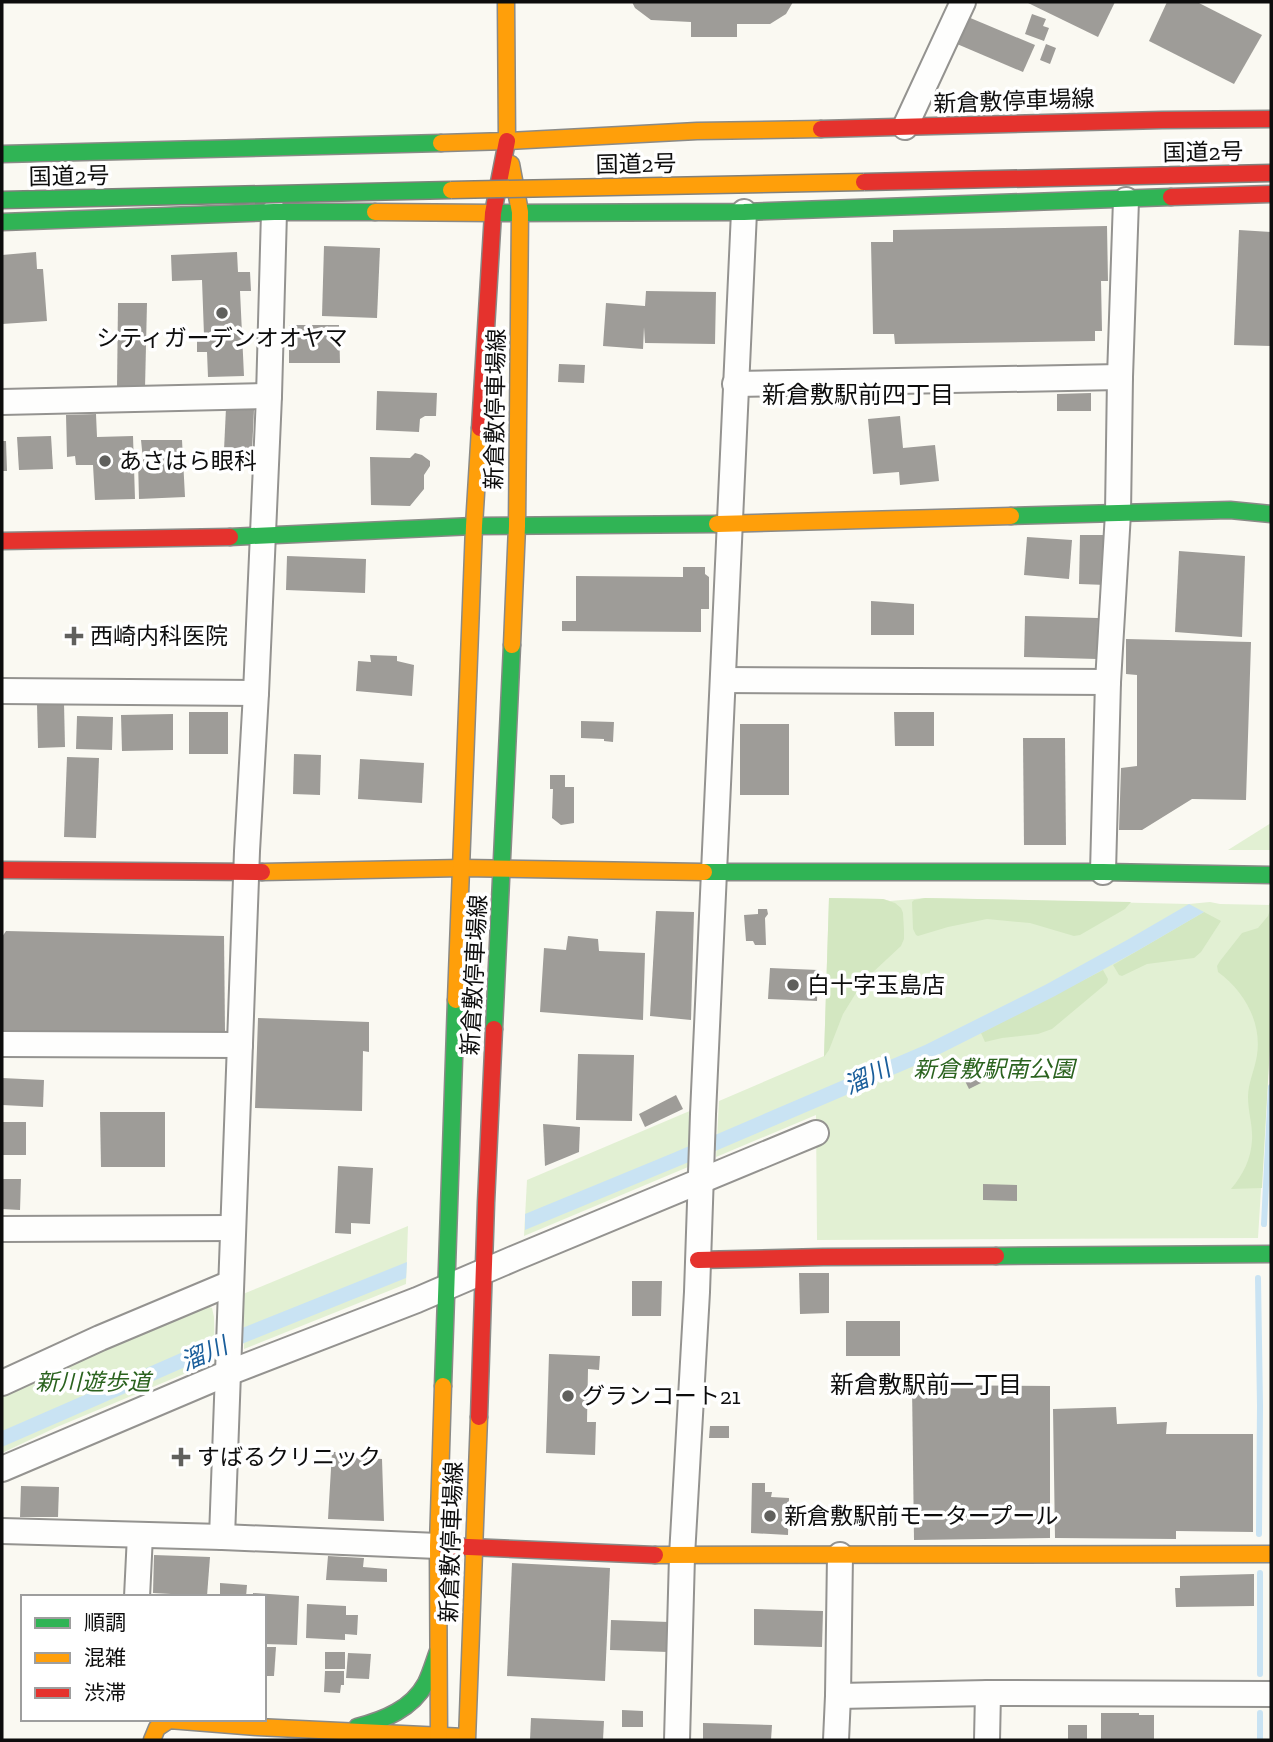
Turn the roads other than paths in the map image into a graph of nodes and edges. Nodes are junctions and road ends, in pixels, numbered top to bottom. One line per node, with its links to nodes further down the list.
1 (506, 2): 5 (main road)
2 (963, 2): 4 (street)
3 (1271, 119): 4 (main road, 新倉敷停車場線)
4 (905, 127): 5 (main road, 新倉敷停車場線)
5 (507, 141): 6 (main road); 12 (main road, 新倉敷停車場線); 14 (main road, 新倉敷停車場線)
6 (2, 154)
7 (1271, 173): 9 (main road, 国道2号, bridge)
8 (1271, 194): 10 (main road)
9 (2, 200)
10 (1126, 200): 13 (main road); 16 (street)
11 (274, 212): 14 (main road); 15 (main road); 18 (street)
12 (520, 212): 13 (main road); 14 (main road); 24 (main road, 新倉敷停車場線)
13 (744, 212): 17 (street)
14 (493, 213): 23 (main road, 新倉敷停車場線)
15 (2, 222)
16 (1120, 377): 17 (street); 20 (street)
17 (735, 384): 22 (street)
18 (269, 396): 19 (street); 25 (street)
19 (2, 402)
20 (1118, 513): 21 (main road); 22 (main road); 28 (street)
21 (1271, 514)
22 (730, 524): 24 (main road); 27 (street)
23 (474, 526): 24 (main road); 25 (main road); 31 (main road, 新倉敷停車場線)
24 (517, 526): 32 (main road, 新倉敷停車場線)
25 (262, 536): 26 (main road); 30 (street)
26 (2, 541)
27 (723, 680): 28 (street); 35 (street)
28 (1108, 682): 36 (street)
29 (2, 691): 30 (street)
30 (256, 693): 34 (street)
31 (462, 868): 32 (main road); 34 (main road); 48 (main road, 新倉敷停車場線)
32 (502, 869): 35 (main road); 46 (main road, 新倉敷停車場線)
33 (2, 870): 34 (main road)
34 (247, 872): 39 (street)
35 (715, 872): 36 (main road); 41 (street)
36 (1103, 872): 37 (main road)
37 (1271, 875)
38 (2, 1044): 39 (street)
39 (240, 1045): 42 (street)
40 (816, 1133): 41 (street)
41 (701, 1170): 45 (street); 46 (street)
42 (233, 1228): 43 (street); 47 (street)
43 (2, 1229)
44 (1271, 1254): 45 (main road)
45 (698, 1260): 59 (street)
46 (485, 1271): 48 (street); 56 (main road, 新倉敷停車場線)
47 (231, 1283): 49 (street); 50 (street)
48 (446, 1288): 49 (street); 55 (main road, 新倉敷停車場線)
49 (228, 1363): 51 (street); 54 (street)
50 (2, 1383)
51 (2, 1469)
52 (2, 1531): 53 (street)
53 (140, 1535): 54 (street); 60 (street)
54 (222, 1537): 55 (street)
55 (438, 1546): 56 (main road); 61 (main road, 新倉敷停車場線)
56 (474, 1546): 59 (main road); 68 (main road, 新倉敷停車場線)
57 (1271, 1554): 58 (main road)
58 (840, 1555): 59 (main road); 64 (street)
59 (682, 1556): 69 (street)
60 (137, 1595)
61 (439, 1650): 66 (main road); 67 (main road, 新倉敷停車場線)
62 (988, 1693): 63 (street); 64 (street); 71 (street)
63 (1271, 1693)
64 (838, 1696): 70 (street)
65 (179, 1721): 66 (main road)
66 (340, 1731): 67 (main road)
67 (439, 1738): 68 (main road)
68 (467, 1738)
69 (677, 1740)
70 (836, 1740)
71 (987, 1740)

